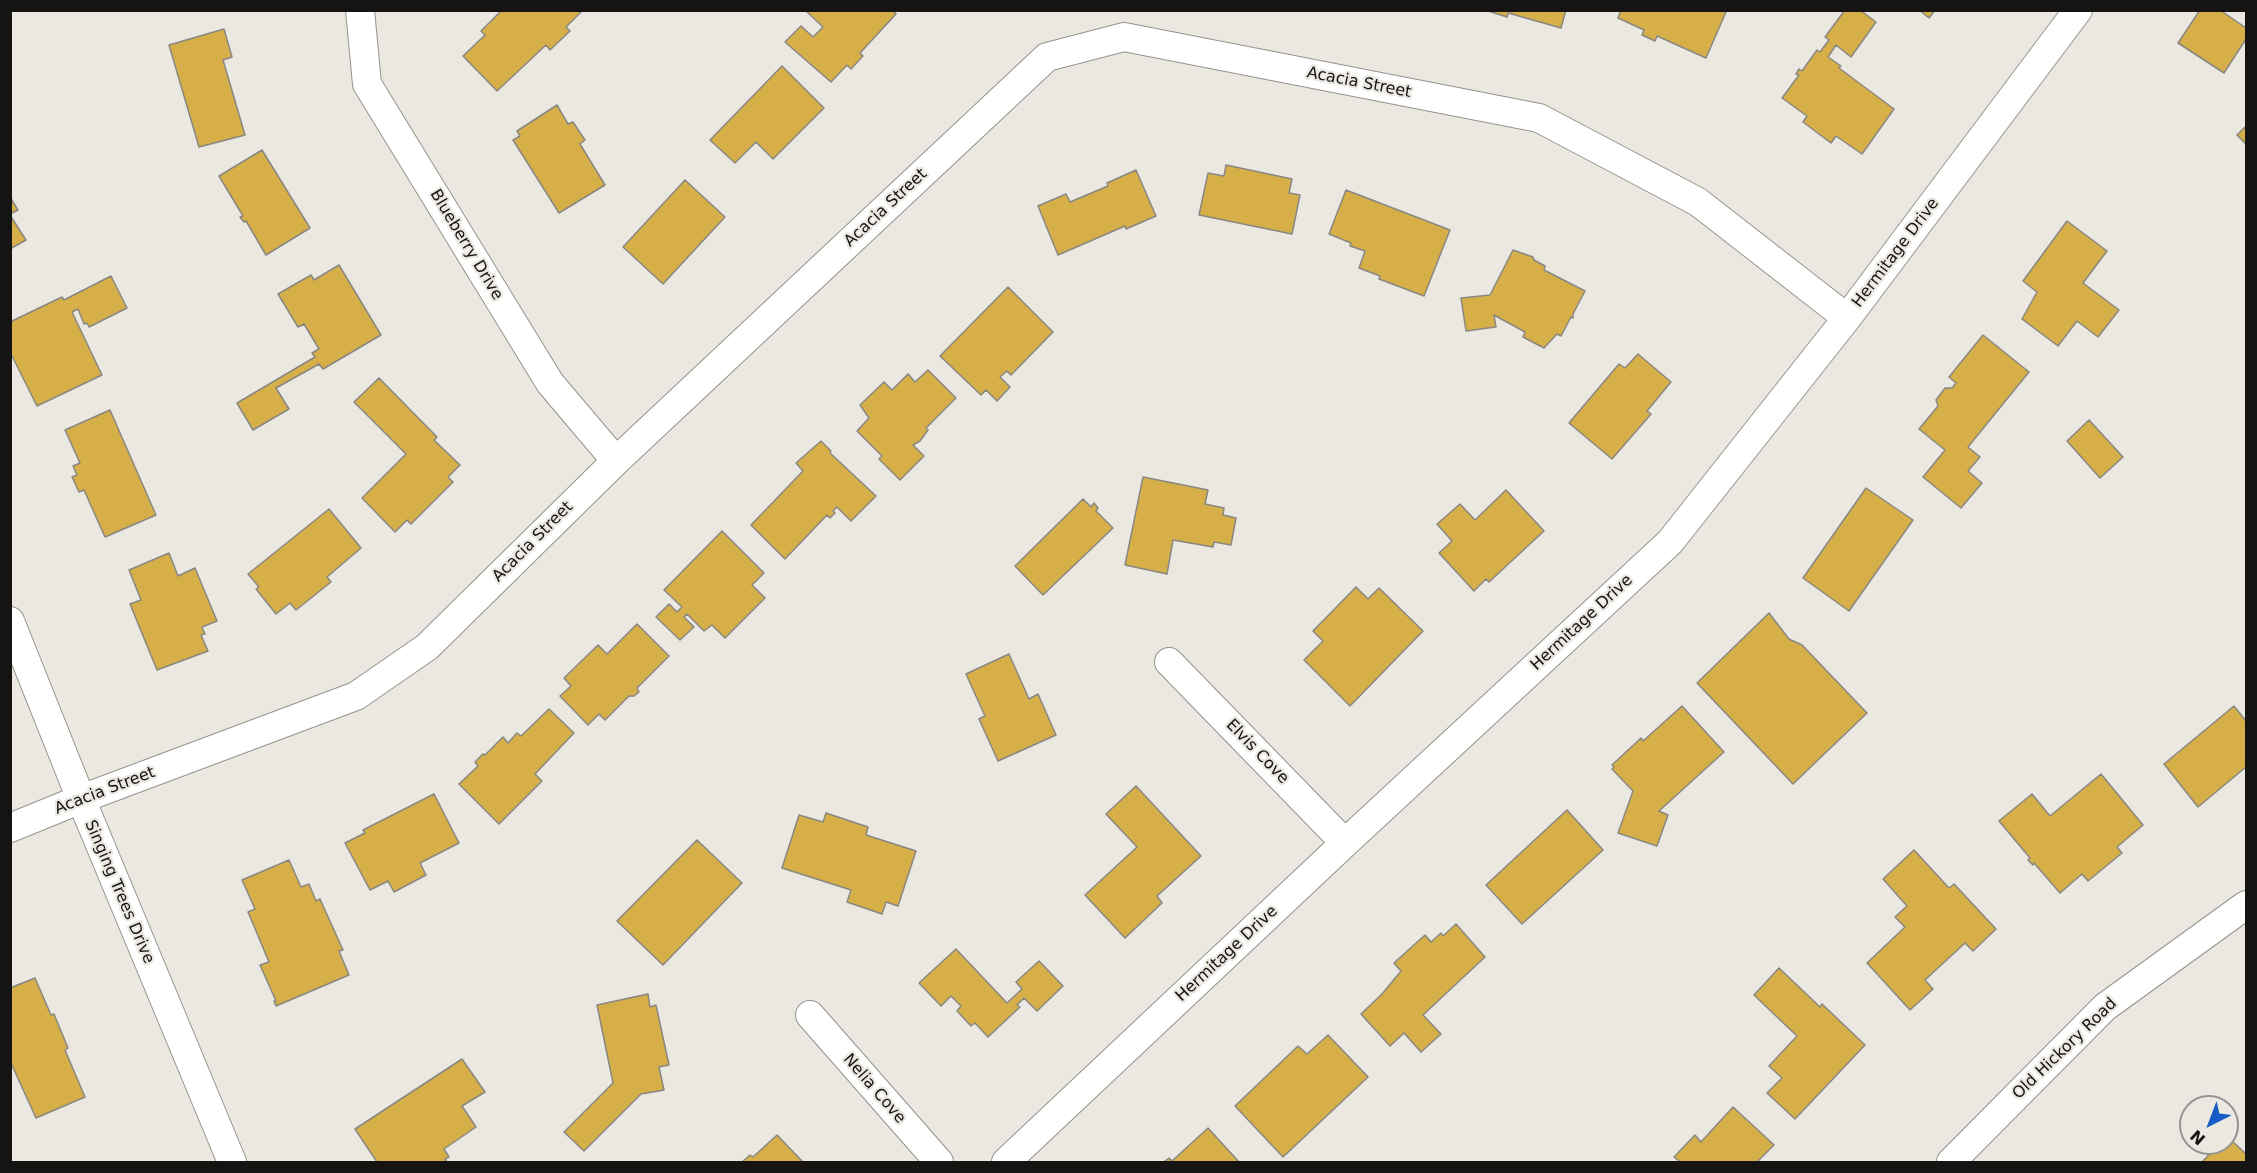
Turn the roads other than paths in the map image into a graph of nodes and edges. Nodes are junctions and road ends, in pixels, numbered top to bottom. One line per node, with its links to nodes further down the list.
1 (360, 10): 4 (street, Blueberry Drive)
2 (2078, 10): 3 (street, Hermitage Drive)
3 (1846, 318): 4 (street, Acacia Street); 9 (street, Hermitage Drive)
4 (616, 461): 7 (street, Acacia Street)
5 (10, 621): 7 (street, Singing Trees Drive)
6 (1169, 662): 9 (street, Elvis Cove)
7 (81, 799): 8 (street, Acacia Street); 12 (street, Singing Trees Drive)
8 (10, 828)
9 (1345, 843): 14 (street, Hermitage Drive)
10 (2247, 904): 15 (street, Old Hickory Road)
11 (810, 1015): 13 (street, Nelia Cove)
12 (232, 1162)
13 (939, 1162)
14 (1006, 1162)
15 (1951, 1162)

